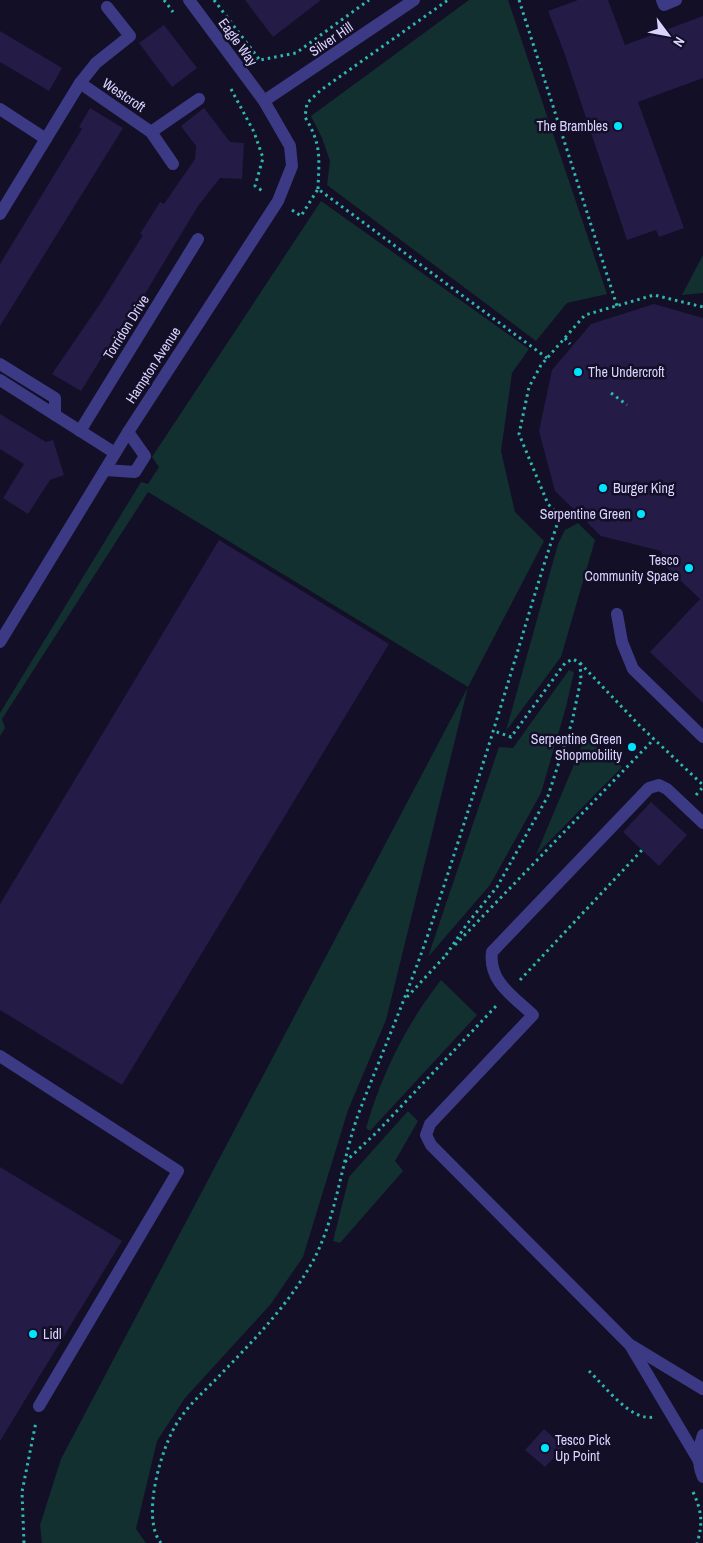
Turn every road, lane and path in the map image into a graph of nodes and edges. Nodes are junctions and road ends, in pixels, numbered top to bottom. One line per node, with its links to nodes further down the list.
1 (164, 0): 11 (path)
2 (189, 0): 15 (street, Eagle Way)
3 (214, 0): 4 (path)
4 (370, 0)
5 (414, 0): 15 (street, Silver Hill)
6 (448, 0): 21 (path)
7 (519, 0): 25 (path)
8 (662, 0): 9 (street)
9 (676, 0)
10 (107, 7): 12 (street, Westcroft)
11 (176, 15)
12 (80, 83): 17 (street, Westcroft); 18 (street, Westcroft)
13 (227, 83): 20 (path)
14 (199, 99): 17 (street, Westcroft)
15 (264, 101): 36 (street, Hampton Avenue)
16 (0, 109): 18 (street)
17 (151, 132): 19 (street, Westcroft)
18 (46, 139): 22 (street, Westcroft)
19 (173, 164)
20 (255, 186)
21 (318, 189): 23 (path); 29 (path)
22 (0, 214)
23 (301, 216)
24 (198, 239): 35 (street, Torridon Drive)
25 (617, 306): 26 (path); 27 (path)
26 (703, 307)
27 (565, 338): 28 (path); 29 (path)
28 (570, 344)
29 (547, 358): 42 (path)
30 (0, 364): 34 (street)
31 (0, 380): 34 (street)
32 (611, 393): 33 (path)
33 (627, 405)
34 (55, 415): 35 (street)
35 (80, 431): 37 (street)
36 (128, 432): 37 (street, Hampton Avenue); 38 (street)
37 (115, 453): 38 (street, Hampton Avenue)
38 (105, 470): 40 (street, Hampton Avenue)
39 (617, 614): 43 (street)
40 (0, 642)
41 (580, 663): 42 (path); 44 (path); 48 (path)
42 (494, 731): 50 (path)
43 (703, 737)
44 (654, 739): 45 (path); 48 (path)
45 (703, 785)
46 (703, 822): 49 (street)
47 (642, 850): 49 (path)
48 (446, 955): 50 (path)
49 (509, 992): 52 (path); 53 (street)
50 (405, 998): 52 (path)
51 (0, 1056): 56 (street)
52 (344, 1162): 62 (path)
53 (630, 1345): 55 (street); 59 (street)
54 (589, 1371): 57 (path)
55 (703, 1389)
56 (39, 1406): 61 (path)
57 (660, 1415)
58 (703, 1436): 59 (street)
59 (699, 1461): 60 (street)
60 (703, 1477)
61 (24, 1543)
62 (162, 1543)

